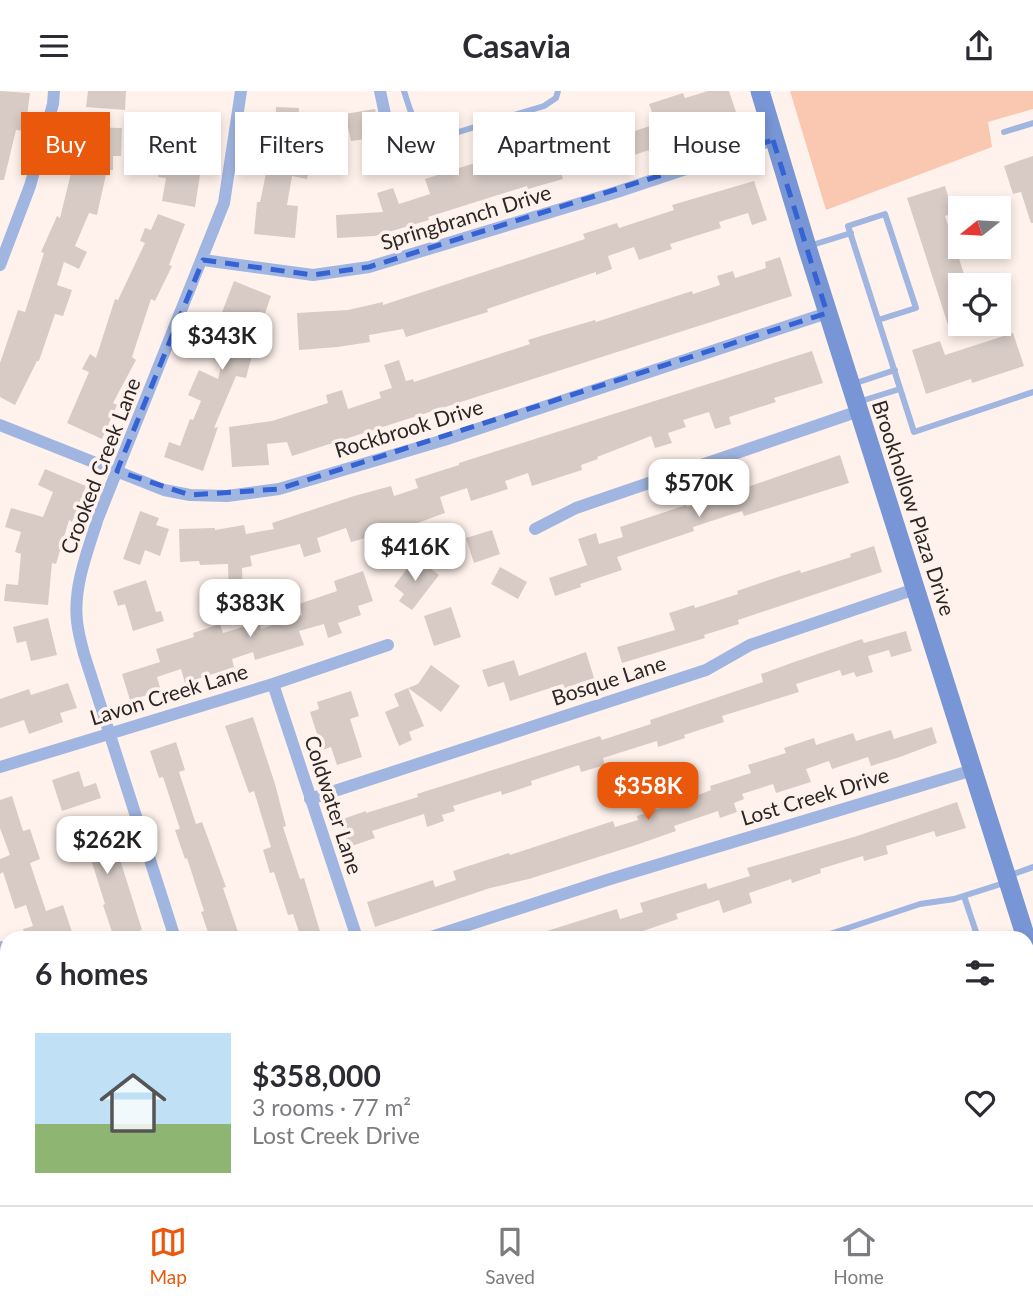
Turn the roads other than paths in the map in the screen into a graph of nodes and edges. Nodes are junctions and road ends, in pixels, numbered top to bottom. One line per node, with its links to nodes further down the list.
1 (54, 91): 14 (street)
2 (242, 91): 13 (street, Crooked Creek Lane)
3 (380, 91): 7 (street)
4 (404, 91): 5 (lane)
5 (558, 91)
6 (760, 91): 10 (street, Brookhollow Plaza Drive)
7 (385, 112)
8 (1033, 123): 9 (lane)
9 (1004, 132)
10 (773, 140): 12 (street, Brookhollow Plaza Drive); 13 (street, Springbranch Drive)
11 (850, 233): 12 (lane); 16 (lane); 16 (lane)
12 (807, 247): 15 (street, Brookhollow Plaza Drive)
13 (202, 260): 22 (street, Crooked Creek Lane)
14 (0, 265)
15 (827, 313): 20 (street, Brookhollow Plaza Drive); 22 (street, Rockbrook Drive)
16 (878, 320): 17 (lane)
17 (895, 370): 18 (lane); 20 (lane)
18 (900, 389): 19 (lane); 20 (lane)
19 (1033, 391)
20 (855, 400): 23 (street); 24 (street, Brookhollow Plaza Drive)
21 (0, 425): 22 (street, Rockbrook Drive)
22 (117, 471): 27 (street, Crooked Creek Lane)
23 (535, 529)
24 (915, 589): 29 (street, Brookhollow Plaza Drive); 30 (street, Bosque Lane)
25 (388, 645): 26 (street, Lavon Creek Lane)
26 (273, 684): 27 (street, Lavon Creek Lane); 30 (street, Coldwater Lane)
27 (110, 732): 28 (street, Lavon Creek Lane); 34 (street, Crooked Creek Lane)
28 (0, 767)
29 (972, 770): 32 (street, Brookhollow Plaza Drive); 36 (street, Lost Creek Drive)
30 (310, 799): 35 (street, Coldwater Lane)
31 (1033, 867): 32 (lane)
32 (1007, 879): 33 (lane); 39 (street, Brookhollow Plaza Drive)
33 (964, 895): 37 (lane); 38 (lane)
34 (173, 931)
35 (355, 931)
36 (450, 931)
37 (840, 931)
38 (976, 931)
39 (1024, 931)

